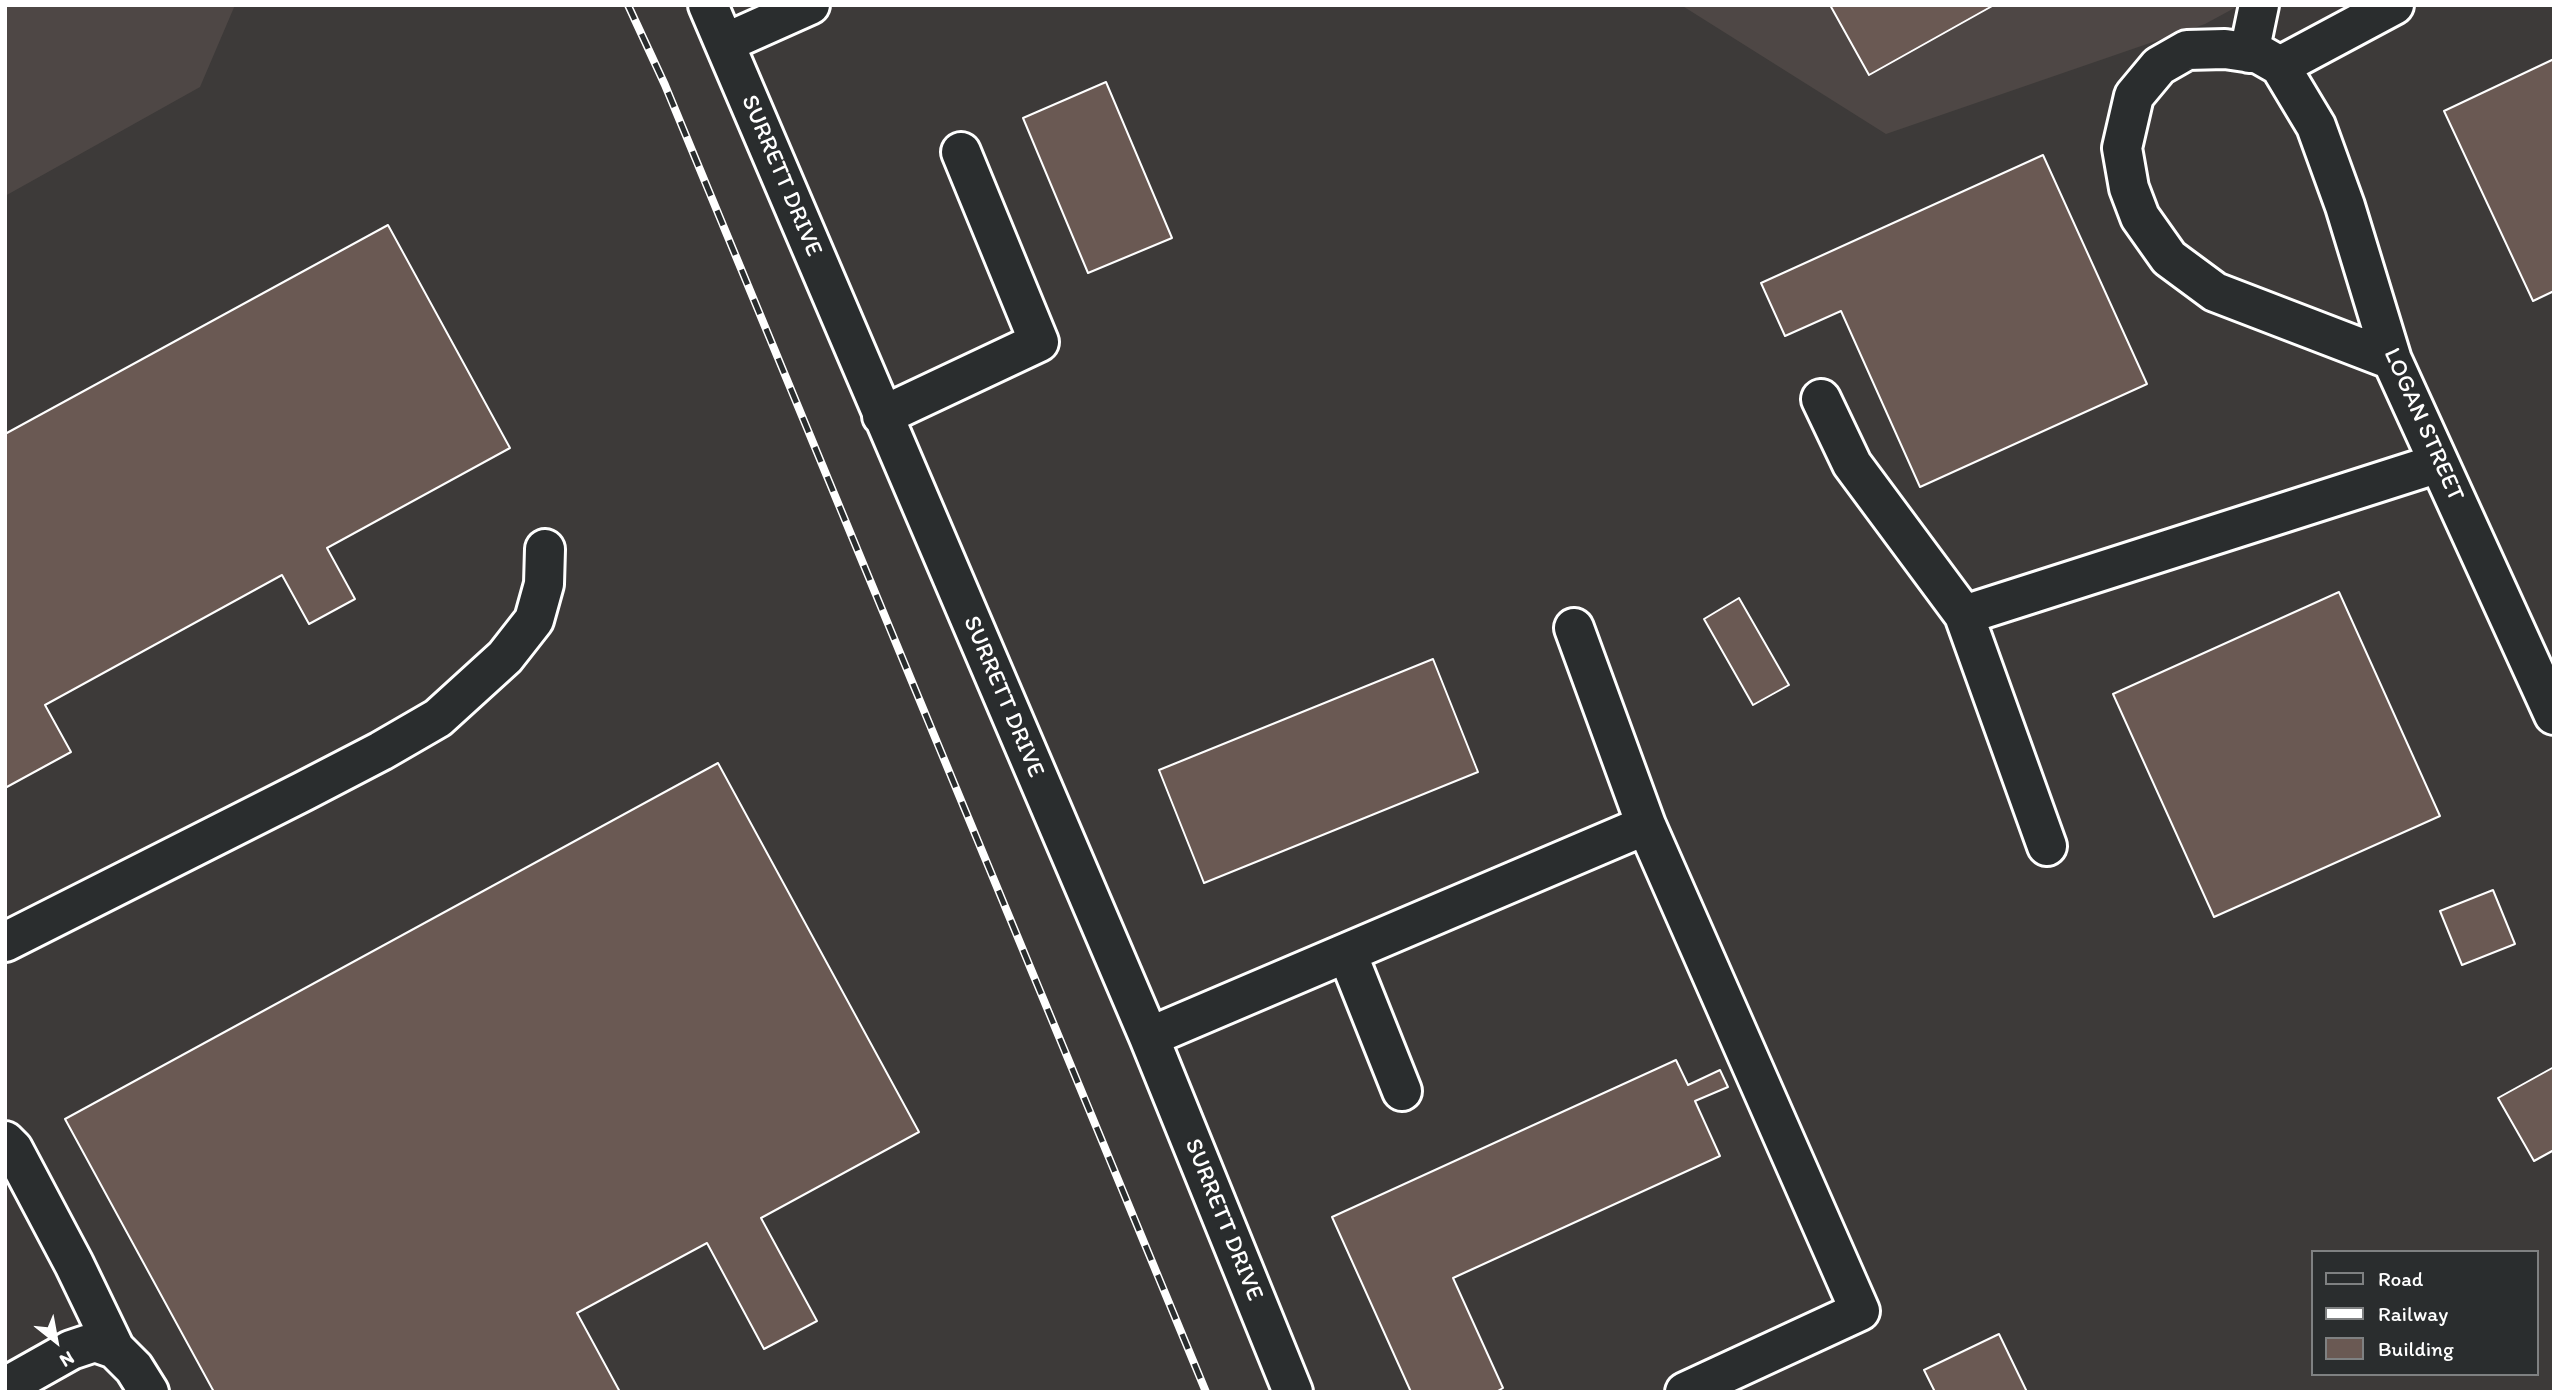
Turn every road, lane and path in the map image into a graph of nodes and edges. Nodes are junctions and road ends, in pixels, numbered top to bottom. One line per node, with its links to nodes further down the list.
1 (708, 5): 5 (street, SURRETT DRIVE)
2 (810, 5): 5 (street)
3 (2259, 5): 6 (street)
4 (2393, 5): 6 (street)
5 (725, 43): 10 (street, SURRETT DRIVE)
6 (2265, 59): 8 (street, LOGAN STREET); 8 (street)
7 (961, 152): 10 (street)
8 (2392, 360): 11 (street, LOGAN STREET)
9 (1821, 399): 13 (street)
10 (882, 416): 20 (street, SURRETT DRIVE)
11 (2439, 463): 13 (street); 15 (street, LOGAN STREET)
12 (545, 550): 18 (street)
13 (1964, 615): 17 (street)
14 (1574, 628): 16 (street)
15 (2554, 715)
16 (1646, 825): 19 (street); 27 (street)
17 (2047, 846)
18 (5, 942)
19 (1347, 953): 20 (street); 21 (street)
20 (1149, 1037): 26 (street, SURRETT DRIVE)
21 (1402, 1091)
22 (5, 1141): 23 (street)
23 (116, 1349): 24 (street); 25 (street)
24 (13, 1380)
25 (149, 1392)
26 (1293, 1392)
27 (1685, 1392)

